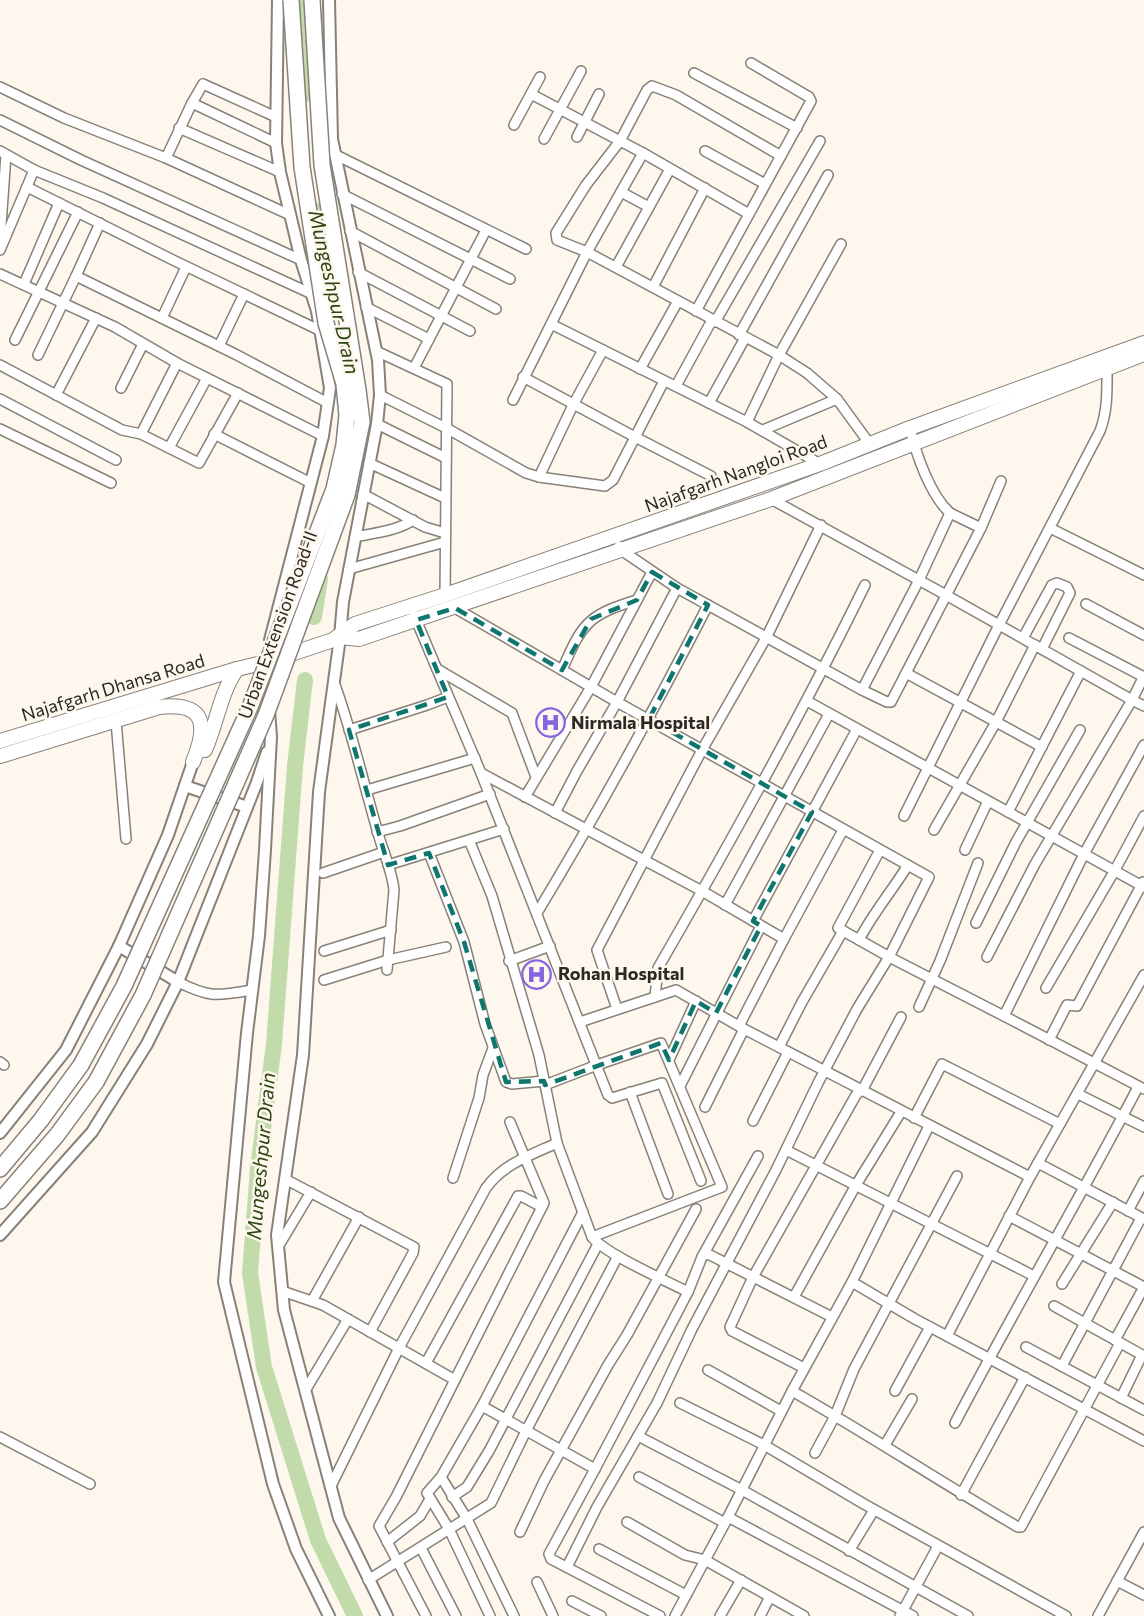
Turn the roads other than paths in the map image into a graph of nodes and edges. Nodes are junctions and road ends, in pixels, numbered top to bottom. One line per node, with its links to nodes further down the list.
1 (278, 0): 14 (street)
2 (291, 0): 295 (highway, Urban Extension Road-II, bridge)
3 (312, 0): 306 (highway, Urban Extension Road-II, bridge)
4 (329, 0): 28 (street)
5 (751, 63): 19 (street)
6 (581, 71): 13 (street)
7 (694, 73): 19 (street)
8 (540, 77): 10 (street)
9 (0, 87): 30 (street)
10 (531, 94): 13 (street); 17 (street)
11 (599, 94): 16 (street)
12 (192, 103): 14 (street); 18 (street); 24 (street)
13 (559, 109): 16 (street); 21 (street)
14 (276, 117): 24 (street)
15 (0, 120): 53 (street)
16 (585, 122): 20 (street); 22 (street)
17 (514, 125)
18 (180, 128): 30 (street); 33 (street)
19 (796, 128): 29 (street)
20 (577, 137)
21 (544, 139)
22 (620, 141): 27 (street); 29 (street); 52 (street)
23 (820, 141): 75 (street)
24 (276, 143): 33 (street)
25 (705, 151): 35 (street)
26 (3, 153): 32 (street); 48 (street)
27 (643, 153): 31 (street); 38 (street)
28 (334, 154): 39 (street); 46 (street)
29 (781, 156): 35 (street)
30 (166, 158): 43 (street)
31 (670, 169): 37 (street); 41 (street)
32 (34, 170): 36 (street); 66 (street)
33 (280, 172): 43 (street)
34 (828, 175): 79 (street)
35 (765, 184): 44 (street)
36 (27, 187): 40 (street); 51 (street)
37 (705, 188): 44 (street); 63 (street)
38 (621, 192): 41 (street); 52 (street)
39 (342, 194): 47 (street); 54 (street)
40 (58, 203): 42 (street); 61 (street)
41 (649, 207): 56 (street)
42 (78, 212): 45 (street); 64 (street)
43 (290, 214): 53 (street)
44 (749, 214): 71 (street)
45 (100, 223): 55 (street); 59 (street)
46 (486, 230): 50 (street); 54 (street)
47 (350, 231): 57 (street); 62 (street)
48 (0, 239)
49 (841, 244): 89 (street)
50 (526, 249)
51 (0, 250)
52 (586, 252): 56 (street); 76 (street)
53 (301, 260): 66 (street)
54 (471, 260): 60 (street); 62 (street)
55 (186, 267): 65 (street); 74 (street)
56 (616, 267): 63 (street)
57 (358, 272): 69 (street); 72 (street)
58 (0, 274): 61 (street)
59 (76, 276): 68 (street); 74 (street)
60 (510, 279)
61 (24, 284): 64 (street)
62 (456, 287): 70 (street); 72 (street)
63 (653, 287): 67 (street)
64 (40, 292): 68 (street); 81 (street)
65 (244, 294): 77 (street); 84 (street)
66 (312, 294): 77 (street)
67 (678, 302): 71 (street); 94 (street)
68 (64, 303): 73 (street); 88 (street)
69 (366, 307): 80 (street); 85 (street)
70 (496, 309)
71 (696, 311): 75 (street)
72 (441, 315): 78 (street); 80 (street)
73 (96, 318): 83 (street); 101 (street)
74 (162, 318): 84 (street)
75 (714, 321): 79 (street); 98 (street)
76 (551, 324): 86 (street); 95 (street)
77 (321, 331): 106 (street)
78 (470, 331)
79 (742, 336): 89 (street); 107 (street)
80 (429, 339): 93 (street)
81 (15, 340)
82 (1144, 343): 111 (main road, Najafgarh Nangloi Road)
83 (143, 344): 90 (street); 99 (street)
84 (219, 346): 106 (street)
85 (376, 351): 93 (street); 102 (street)
86 (603, 351): 94 (street); 108 (street)
87 (1144, 354): 92 (main road, Najafgarh Nangloi Road)
88 (38, 355)
89 (779, 355): 104 (street); 109 (street)
90 (177, 363): 96 (street); 115 (street)
91 (0, 365): 101 (street)
92 (1107, 366): 120 (main road, Najafgarh Nangloi Road); 138 (street)
93 (414, 368): 113 (street)
94 (640, 369): 97 (street)
95 (523, 377): 105 (street); 108 (street)
96 (207, 378): 100 (street); 121 (street)
97 (664, 381): 98 (street); 118 (street)
98 (676, 386): 107 (street)
99 (121, 388)
100 (238, 393): 116 (street); 117 (street)
101 (57, 395): 115 (street)
102 (380, 395): 110 (street); 113 (street)
103 (0, 399): 123 (street)
104 (837, 399): 114 (street); 119 (street)
105 (513, 400)
106 (328, 403): 117 (street)
107 (709, 403): 109 (street)
108 (573, 405): 118 (street); 127 (street)
109 (747, 422): 114 (street)
110 (377, 424): 122 (street); 124 (street)
111 (910, 428): 119 (main road, Najafgarh Nangloi Road); 120 (street)
112 (0, 429): 129 (street)
113 (448, 429): 122 (street); 127 (street)
114 (762, 430): 125 (street)
115 (141, 434): 121 (street)
116 (214, 434): 121 (street); 130 (street)
117 (323, 436): 130 (street)
118 (635, 437): 126 (street); 127 (street)
119 (869, 443): 125 (main road, Najafgarh Nangloi Road)
120 (914, 444): 133 (main road, Najafgarh Nangloi Road); 134 (street)
121 (169, 448)
122 (446, 458): 132 (street)
123 (116, 460)
124 (369, 463): 131 (street); 132 (street)
125 (820, 464): 139 (main road, Najafgarh Nangloi Road)
126 (711, 476)
127 (538, 477)
128 (1001, 481): 137 (street)
129 (111, 483)
130 (311, 483): 163 (street)
131 (363, 494): 135 (street); 140 (street)
132 (444, 498): 141 (street)
133 (771, 499): 136 (street); 142 (main road, Najafgarh Nangloi Road)
134 (950, 513): 137 (street); 146 (street)
135 (413, 520): 140 (street); 141 (street)
136 (821, 525): 146 (street); 159 (street)
137 (981, 528): 150 (street)
138 (1050, 528): 145 (street); 156 (street)
139 (616, 535): 142 (street); 149 (main road, Najafgarh Nangloi Road)
140 (355, 537): 143 (street)
141 (445, 537): 143 (street); 149 (street)
142 (621, 550): 144 (street); 154 (main road, Najafgarh Nangloi Road)
143 (349, 569): 158 (street)
144 (652, 572): 148 (street); 151 (street)
145 (1144, 575)
146 (919, 580): 150 (street); 173 (street)
147 (865, 585): 166 (street)
148 (677, 588): 153 (street); 177 (street)
149 (445, 595): 155 (main road, Najafgarh Nangloi Road)
150 (946, 595): 156 (street); 169 (street)
151 (637, 600): 167 (street); 172 (street)
152 (1086, 604): 157 (street)
153 (708, 605): 159 (street); 181 (street)
154 (456, 608): 155 (main road, Najafgarh Nangloi Road); 167 (street)
155 (413, 614): 158 (main road, Najafgarh Nangloi Road); 165 (street)
156 (999, 625): 160 (street); 178 (street)
157 (1144, 635)
158 (340, 637): 163 (main road, Najafgarh Nangloi Road); 171 (street)
159 (766, 638): 166 (street); 191 (street)
160 (1023, 638): 162 (street); 162 (street)
161 (1069, 638): 170 (street)
162 (1038, 647): 168 (street); 183 (street)
163 (267, 662): 164 (main road, Najafgarh Nangloi Road); 187 (street)
164 (237, 669): 188 (main road, Najafgarh Dhansa Road); 195 (main road)
165 (437, 669): 174 (street); 198 (street)
166 (824, 669): 173 (street); 176 (street)
167 (562, 670): 172 (street)
168 (1081, 671): 175 (street); 190 (street)
169 (906, 673): 173 (street); 178 (street)
170 (1144, 676): 175 (street)
171 (333, 680): 185 (street); 299 (street)
172 (591, 687): 177 (street); 198 (street)
173 (862, 690)
174 (448, 697): 185 (street); 194 (street)
175 (1132, 700): 179 (street); 219 (street)
176 (807, 701): 180 (street); 199 (street)
177 (617, 702): 181 (street); 210 (street)
178 (960, 702): 183 (street); 196 (street)
179 (1144, 706)
180 (829, 714): 184 (street); 204 (street)
181 (649, 719): 191 (street); 215 (street)
182 (116, 721): 192 (main road); 195 (main road); 220 (street)
183 (996, 722): 190 (street); 200 (street)
184 (857, 729): 196 (street); 208 (street)
185 (349, 730): 202 (street)
186 (1080, 730): 213 (street)
187 (271, 737): 207 (street); 256 (street)
188 (7, 739): 192 (main road)
189 (1144, 745): 226 (street)
190 (1042, 747): 209 (street)
191 (702, 750): 199 (street); 227 (street)
192 (18, 751): 193 (main road)
193 (0, 756)
194 (475, 758): 197 (street); 202 (street)
195 (193, 762): 201 (street)
196 (927, 767): 200 (street); 211 (street)
197 (481, 773): 203 (street); 205 (street)
198 (536, 777): 205 (street)
199 (763, 784): 204 (street); 234 (street)
200 (959, 785): 206 (street); 217 (street)
201 (185, 786): 207 (street); 243 (street)
202 (367, 790): 218 (street)
203 (490, 794): 214 (street); 218 (street)
204 (785, 796): 208 (street); 235 (street)
205 (525, 797): 210 (street)
206 (988, 801): 209 (street); 223 (street)
207 (248, 807): 254 (street)
208 (812, 812): 216 (street); 237 (street)
209 (1008, 812): 213 (street)
210 (555, 813): 215 (street)
211 (904, 816)
212 (1144, 816): 231 (street)
213 (1028, 823): 219 (street); 238 (street)
214 (504, 829): 221 (street); 236 (street)
215 (587, 830): 227 (street); 236 (street)
216 (843, 830): 222 (street); 241 (street)
217 (934, 830)
218 (377, 832): 224 (street)
219 (1052, 836): 226 (street); 248 (street)
220 (126, 839)
221 (469, 840): 225 (street); 249 (street)
222 (880, 850): 230 (street); 240 (street)
223 (965, 850)
224 (384, 852): 229 (street); 232 (street)
225 (429, 852): 229 (street); 267 (street)
226 (1084, 854): 231 (street); 262 (street)
227 (644, 861): 234 (street); 260 (street)
228 (978, 863): 252 (street)
229 (388, 865): 239 (street)
230 (908, 865): 242 (street); 247 (street)
231 (1115, 870): 233 (street); 255 (street)
232 (323, 873)
233 (1143, 884): 266 (street)
234 (702, 891): 235 (street); 257 (street)
235 (725, 905): 237 (street)
236 (537, 913): 244 (street)
237 (757, 923): 241 (street); 261 (street)
238 (975, 923)
239 (391, 930): 246 (street); 250 (street)
240 (843, 931): 242 (street); 268 (street)
241 (783, 939): 265 (street)
242 (859, 940): 247 (street)
243 (119, 946): 254 (street); 288 (street)
244 (550, 946): 249 (street); 264 (street)
245 (446, 947): 250 (street)
246 (324, 951)
247 (889, 957): 252 (street); 272 (street)
248 (987, 957)
249 (509, 961): 273 (street)
250 (387, 965): 253 (street)
251 (1144, 975): 270 (street)
252 (932, 979): 259 (street); 262 (street)
253 (324, 980)
254 (178, 982): 256 (street); 317 (street)
255 (1046, 988)
256 (252, 990): 412 (street)
257 (655, 997): 258 (street); 260 (street)
258 (696, 1001): 261 (street); 269 (street)
259 (919, 1007)
260 (617, 1010): 264 (street)
261 (716, 1013): 265 (street); 274 (street)
262 (1004, 1016): 266 (street)
263 (901, 1017): 276 (street)
264 (580, 1022): 271 (street)
265 (741, 1027): 268 (street); 279 (street)
266 (1049, 1040): 270 (street)
267 (494, 1048): 273 (street); 298 (street)
268 (783, 1049): 272 (street); 283 (street)
269 (669, 1060): 271 (street); 274 (street)
270 (1093, 1064): 275 (street); 278 (street)
271 (597, 1065): 273 (street); 277 (street)
272 (825, 1071): 276 (street); 290 (street)
273 (544, 1083): 289 (street)
274 (680, 1086): 318 (street)
275 (1141, 1088): 281 (street)
276 (861, 1090): 280 (street); 294 (street)
277 (630, 1092): 300 (street); 305 (street)
278 (1078, 1094): 281 (street); 285 (street)
279 (705, 1107)
280 (901, 1112): 282 (street); 302 (street)
281 (1123, 1116): 287 (street); 303 (street)
282 (914, 1118): 285 (street); 286 (street)
283 (753, 1121)
284 (510, 1122): 292 (street)
285 (1060, 1124): 293 (street)
286 (929, 1126): 297 (street); 308 (street)
287 (1144, 1127)
288 (0, 1133)
289 (557, 1143): 292 (street); 312 (street)
290 (786, 1150): 294 (street); 325 (street)
291 (758, 1156): 324 (street)
292 (526, 1157): 309 (street); 347 (street)
293 (1038, 1163): 297 (street); 303 (street)
294 (817, 1166): 302 (street); 329 (street)
295 (0, 1169)
296 (957, 1176): 316 (street)
297 (1030, 1177): 313 (street)
298 (453, 1178)
299 (285, 1179): 304 (street); 320 (street)
300 (701, 1181)
301 (1144, 1181): 311 (street)
302 (856, 1185): 308 (street); 335 (street)
303 (1085, 1188): 307 (street); 319 (street)
304 (311, 1192): 314 (street); 320 (street)
305 (668, 1194)
306 (0, 1201)
307 (1113, 1202): 311 (street); 322 (street)
308 (891, 1204): 316 (street); 330 (street)
309 (542, 1207): 350 (street); 355 (street)
310 (696, 1209): 328 (street)
311 (1128, 1210): 315 (street)
312 (583, 1212): 318 (street); 363 (street)
313 (1009, 1216): 319 (street); 321 (street)
314 (358, 1217): 336 (street); 343 (street)
315 (1143, 1219): 326 (street)
316 (932, 1225): 321 (street); 337 (street)
317 (0, 1235)
318 (595, 1240): 323 (street); 368 (street)
319 (1056, 1240): 322 (street); 327 (street)
320 (278, 1247): 333 (street)
321 (989, 1254): 327 (street); 344 (street)
322 (1081, 1254): 326 (street); 331 (street)
323 (618, 1256): 328 (street); 370 (street)
324 (702, 1257): 325 (street); 334 (street)
325 (728, 1264): 329 (street); 371 (street)
326 (1112, 1270): 332 (street); 341 (street)
327 (1034, 1276): 349 (street)
328 (658, 1277): 334 (street); 376 (street)
329 (753, 1277): 335 (street); 352 (street)
330 (852, 1282): 337 (street); 339 (street)
331 (1062, 1284)
332 (1144, 1287): 345 (street)
333 (282, 1292): 336 (street); 357 (street)
334 (688, 1292): 378 (street)
335 (794, 1298): 339 (street)
336 (312, 1300): 340 (street)
337 (890, 1304): 342 (street); 367 (street)
338 (1054, 1306): 341 (street)
339 (832, 1317): 352 (street)
340 (348, 1320): 343 (street); 357 (street)
341 (1084, 1322): 345 (street); 351 (street)
342 (930, 1327): 344 (street); 358 (street)
343 (370, 1332): 347 (street)
344 (947, 1336): 349 (street)
345 (1118, 1341): 348 (street); 356 (street)
346 (1026, 1347): 351 (street)
347 (399, 1348): 350 (street); 382 (street)
348 (1143, 1355): 360 (street)
349 (989, 1358): 354 (street); 369 (street)
350 (426, 1363): 355 (street)
351 (1062, 1366): 356 (street)
352 (804, 1368): 359 (street)
353 (708, 1370): 366 (street)
354 (1025, 1377): 364 (street); 384 (street)
355 (455, 1380): 394 (street)
356 (1098, 1384): 360 (street); 364 (street)
357 (305, 1390): 382 (street)
358 (895, 1390)
359 (792, 1391): 366 (street); 367 (street)
360 (1122, 1398): 365 (street)
361 (912, 1399): 375 (street)
362 (681, 1403): 374 (street)
363 (482, 1406): 368 (street); 379 (street)
364 (1084, 1409): 373 (street); 384 (street)
365 (1144, 1410)
366 (782, 1411): 374 (street)
367 (835, 1416): 375 (street); 377 (street)
368 (504, 1419): 370 (street); 385 (street)
369 (955, 1423)
370 (526, 1431): 376 (street); 388 (street)
371 (638, 1436): 383 (street); 401 (street)
372 (0, 1437): 381 (street)
373 (1144, 1441)
374 (764, 1445): 383 (street); 387 (street)
375 (885, 1445): 384 (street)
376 (562, 1451): 378 (street); 392 (street)
377 (815, 1453)
378 (595, 1469): 401 (street)
379 (441, 1477): 385 (street); 386 (street)
380 (639, 1478): 389 (street)
381 (90, 1484)
382 (330, 1486): 402 (street)
383 (742, 1490): 389 (street); 398 (street)
384 (961, 1495)
385 (452, 1497): 388 (street)
386 (430, 1499): 391 (street); 394 (street)
387 (874, 1510): 395 (street); 398 (street)
388 (467, 1519): 391 (street); 417 (street)
389 (727, 1520): 399 (street); 411 (street)
390 (627, 1522): 399 (street)
391 (449, 1529): 396 (street); 416 (street)
392 (520, 1532)
393 (1144, 1532): 404 (street)
394 (387, 1542): 400 (street)
395 (938, 1546): 406 (street); 427 (street)
396 (421, 1548): 400 (street); 415 (street)
397 (599, 1549): 407 (street)
398 (849, 1551): 406 (street)
399 (705, 1560): 403 (street); 407 (street)
400 (398, 1562): 402 (street); 414 (street)
401 (567, 1567): 420 (street)
402 (368, 1580): 413 (street)
403 (741, 1580): 409 (street); 422 (street)
404 (1118, 1581): 408 (street); 428 (street)
405 (537, 1582): 418 (street)
406 (915, 1587): 411 (street); 426 (street)
407 (686, 1595): 421 (street)
408 (1144, 1595)
409 (770, 1597): 423 (street); 424 (street)
410 (572, 1601): 419 (street)
411 (902, 1613): 425 (street)
412 (329, 1616)
413 (387, 1616)
414 (426, 1616)
415 (456, 1616)
416 (490, 1616)
417 (514, 1616)
418 (553, 1616)
419 (601, 1616)
420 (660, 1616)
421 (675, 1616)
422 (720, 1616)
423 (760, 1616)
424 (804, 1616)
425 (913, 1616)
426 (968, 1616)
427 (1066, 1616)
428 (1098, 1616)

